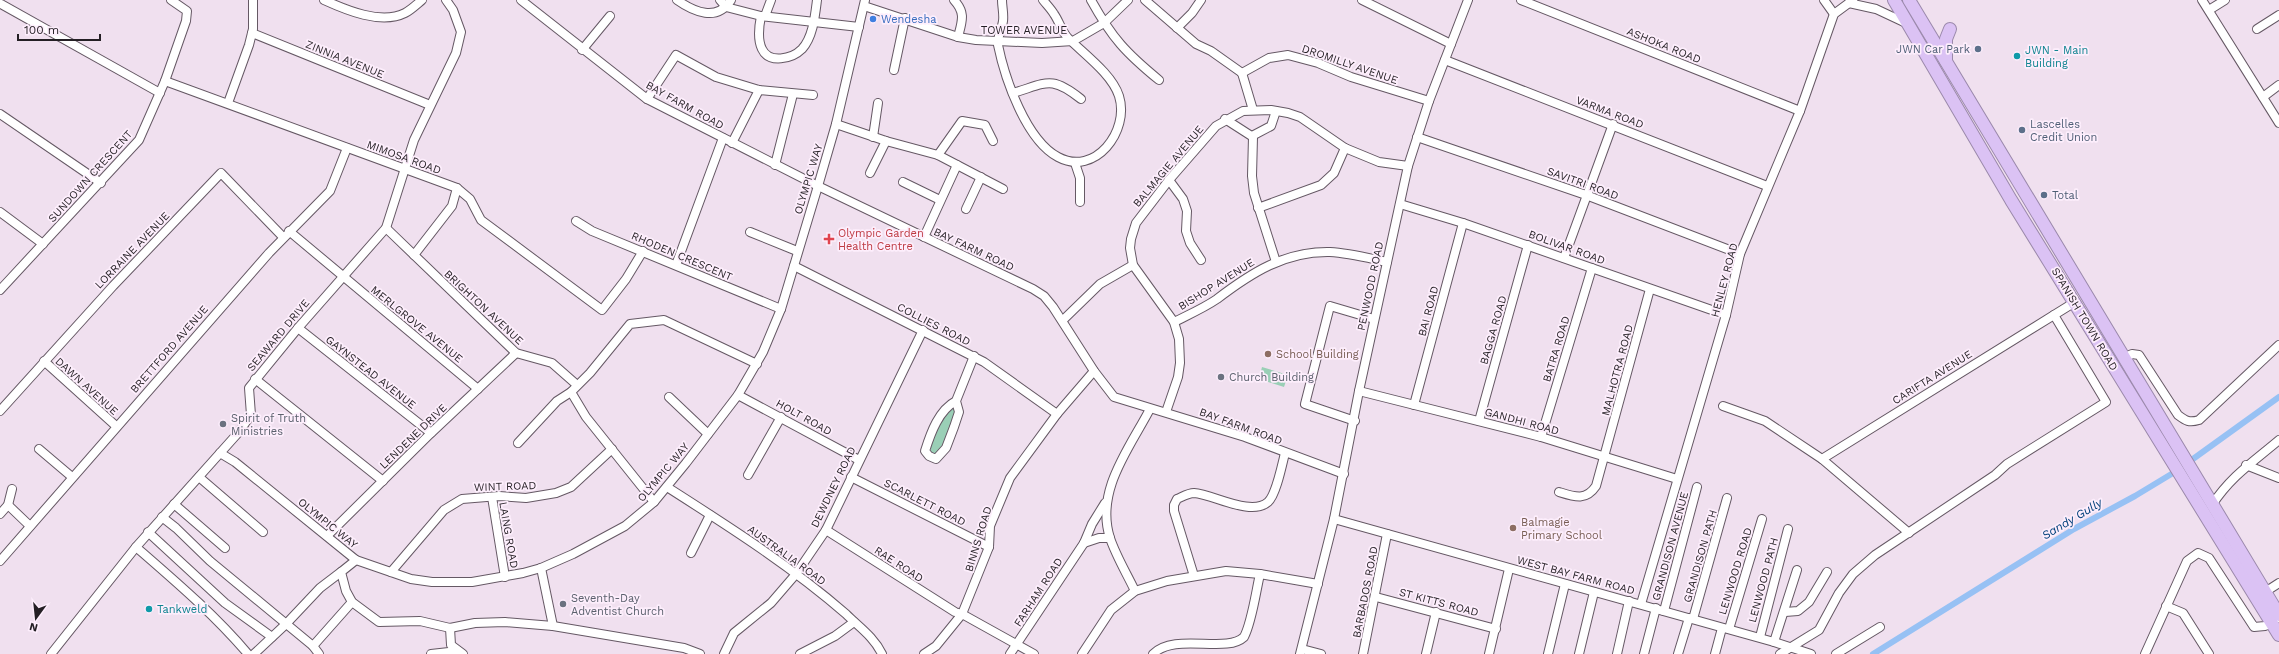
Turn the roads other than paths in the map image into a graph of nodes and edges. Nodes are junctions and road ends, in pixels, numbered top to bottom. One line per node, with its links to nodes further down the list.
1 (171, 0): 54 (street, SUNDOWN CRESCENT)
2 (254, 0): 43 (street)
3 (324, 0): 4 (street)
4 (422, 0)
5 (446, 0): 67 (street, SEAWARD DRIVE)
6 (521, 0): 48 (street, BAY FARM ROAD)
7 (677, 0): 28 (street)
8 (720, 0): 28 (street)
9 (771, 0): 34 (street)
10 (817, 0): 36 (street)
11 (954, 0): 44 (street)
12 (1002, 0): 46 (street)
13 (1043, 0): 45 (street)
14 (1091, 0): 38 (street)
15 (1128, 0): 38 (street, TOWER AVENUE)
16 (1145, 0): 40 (street)
17 (1201, 0): 40 (street)
18 (1362, 0): 47 (street)
19 (1468, 0): 47 (street, PENWOOD ROAD)
20 (1521, 0): 70 (street, ASHOKA ROAD)
21 (1824, 0): 31 (street)
22 (1894, 0): 37 (highway, SPANISH TOWN ROAD)
23 (1909, 0): 37 (highway, SPANISH TOWN ROAD)
24 (2202, 0): 30 (street)
25 (2225, 0): 30 (street)
26 (1851, 2): 31 (street); 37 (street)
27 (2, 3): 57 (street)
28 (729, 3): 34 (street)
29 (864, 3): 35 (street, TOWER AVENUE); 39 (street, OLYMPIC WAY)
30 (2208, 10): 61 (street)
31 (1834, 14): 70 (street, HENLEY ROAD)
32 (2279, 15): 42 (street)
33 (610, 16): 48 (street)
34 (763, 16): 36 (street); 36 (street)
35 (905, 18): 44 (street, TOWER AVENUE); 51 (street)
36 (814, 22): 39 (street)
37 (1916, 22): 50 (highway, SPANISH TOWN ROAD); 103 (highway, SPANISH TOWN ROAD)
38 (1104, 24): 45 (street, TOWER AVENUE); 53 (street)
39 (859, 27): 74 (street, OLYMPIC WAY)
40 (1177, 28): 52 (street)
41 (1950, 29): 50 (highway)
42 (2257, 29)
43 (252, 33): 65 (street); 67 (street, ZINNIA AVENUE)
44 (958, 36): 46 (street, TOWER AVENUE)
45 (1073, 41): 46 (street, TOWER AVENUE); 86 (street)
46 (998, 42): 58 (street)
47 (1451, 44): 49 (street, PENWOOD ROAD)
48 (582, 50): 62 (street, BAY FARM ROAD)
49 (1445, 60): 64 (street, PENWOOD ROAD); 75 (street, VARMA ROAD)
50 (1946, 62): 100 (highway, SPANISH TOWN ROAD)
51 (894, 70)
52 (1242, 72): 64 (street, DROMILLY AVENUE); 68 (street)
53 (1159, 80)
54 (165, 81): 57 (street, SUNDOWN CRESCENT); 65 (street, MIMOSA ROAD)
55 (2279, 85): 61 (street)
56 (759, 90): 59 (street); 62 (street); 82 (street)
57 (160, 93): 94 (street, SUNDOWN CRESCENT)
58 (1013, 93): 63 (street); 86 (street)
59 (793, 94): 60 (street); 87 (street)
60 (813, 95)
61 (2263, 97): 73 (street)
62 (647, 99): 79 (street, BAY FARM ROAD)
63 (1081, 100)
64 (1429, 101): 78 (street, PENWOOD ROAD)
65 (228, 103): 83 (street, MIMOSA ROAD)
66 (878, 103): 77 (street)
67 (430, 105): 90 (street, SEAWARD DRIVE)
68 (1253, 110): 69 (street, BALMAGIE AVENUE); 72 (street, BALMAGIE AVENUE)
69 (1276, 111): 76 (street); 84 (street, BALMAGIE AVENUE)
70 (1800, 111): 97 (street, HENLEY ROAD)
71 (0, 114): 94 (street)
72 (1225, 119): 76 (street); 93 (street, BALMAGIE AVENUE)
73 (2279, 123)
74 (836, 124): 77 (street); 96 (street, OLYMPIC WAY)
75 (1613, 124): 97 (street, VARMA ROAD); 101 (street)
76 (1252, 136): 106 (street)
77 (873, 137): 80 (street)
78 (1417, 137): 89 (street, PENWOOD ROAD); 101 (street, SAVITRI ROAD)
79 (724, 138): 82 (street, BAY FARM ROAD); 125 (street)
80 (886, 141): 85 (street); 91 (street)
81 (993, 141): 85 (street)
82 (732, 143): 87 (street, BAY FARM ROAD)
83 (348, 148): 90 (street, MIMOSA ROAD); 113 (street, BRETTFORD AVENUE)
84 (1345, 148): 89 (street, BALMAGIE AVENUE); 106 (street)
85 (938, 155): 88 (street)
86 (1075, 163): 104 (street)
87 (776, 165): 96 (street, BAY FARM ROAD)
88 (957, 165): 92 (street); 102 (street)
89 (1408, 166): 105 (street, PENWOOD ROAD)
90 (406, 169): 98 (street, MIMOSA ROAD); 111 (street, SEAWARD DRIVE)
91 (870, 173)
92 (981, 177): 99 (street); 107 (street)
93 (1169, 180): 122 (street); 127 (street, BALMAGIE AVENUE)
94 (101, 182): 115 (street, SUNDOWN CRESCENT)
95 (903, 182): 102 (street)
96 (818, 186): 114 (street, BAY FARM ROAD); 118 (street, OLYMPIC WAY)
97 (1767, 186): 119 (street, HENLEY ROAD)
98 (457, 188): 117 (street, MIMOSA ROAD); 120 (street)
99 (1003, 189)
100 (2024, 192): 103 (highway); 144 (highway, SPANISH TOWN ROAD)
101 (1586, 195): 119 (street, SAVITRI ROAD); 121 (street)
102 (940, 200): 114 (street)
103 (2011, 200): 132 (highway, SPANISH TOWN ROAD)
104 (1080, 202)
105 (1400, 204): 110 (street, BOLIVAR ROAD); 124 (street, PENWOOD ROAD)
106 (1258, 208): 123 (street)
107 (966, 209)
108 (0, 212): 115 (street)
109 (576, 221): 117 (street, RHODEN CRESCENT)
110 (1463, 223): 116 (street, BOLIVAR ROAD); 156 (street, BAI ROAD)
111 (386, 228): 120 (street, BRIGHTON AVENUE); 129 (street, SEAWARD DRIVE)
112 (750, 232): 118 (street)
113 (286, 234): 129 (street, MERLGROVE AVENUE); 145 (street, LORRAINE AVENUE); 166 (street, BRETTFORD AVENUE)
114 (924, 237): 137 (street, BAY FARM ROAD)
115 (43, 244): 131 (street, SUNDOWN CRESCENT)
116 (1528, 245): 121 (street, BOLIVAR ROAD); 164 (street, BAGGA ROAD)
117 (643, 251): 125 (street, RHODEN CRESCENT)
118 (797, 252): 126 (street, OLYMPIC WAY)
119 (1740, 254): 135 (street, HENLEY ROAD)
120 (414, 255): 142 (street, BRIGHTON AVENUE)
121 (1564, 258): 128 (street, BOLIVAR ROAD)
122 (1201, 260)
123 (1276, 262): 124 (street, BISHOP AVENUE); 138 (street, BISHOP AVENUE)
124 (1387, 262): 136 (street, PENWOOD ROAD)
125 (676, 265): 133 (street, RHODEN CRESCENT)
126 (794, 266): 133 (street, OLYMPIC WAY); 140 (street, COLLIES ROAD)
127 (1133, 266): 137 (street); 138 (street, BALMAGIE AVENUE)
128 (1592, 268): 130 (street, BOLIVAR ROAD); 169 (street, BATRA ROAD)
129 (342, 277): 139 (street, SEAWARD DRIVE); 150 (street, MERLGROVE AVENUE)
130 (1650, 289): 135 (street, BOLIVAR ROAD); 176 (street, MALHOTRA ROAD)
131 (0, 290)
132 (2075, 302): 134 (street, CARIFTA AVENUE); 165 (highway, SPANISH TOWN ROAD)
133 (781, 309): 146 (street, OLYMPIC WAY)
134 (2054, 314): 177 (street, CARIFTA AVENUE); 209 (street)
135 (1726, 315): 186 (street, HENLEY ROAD)
136 (1374, 319): 151 (street, PENWOOD ROAD); 163 (street)
137 (1063, 320): 147 (street, BAY FARM ROAD)
138 (1174, 322): 160 (street, BALMAGIE AVENUE)
139 (298, 328): 148 (street, SEAWARD DRIVE); 167 (street, GAYNSTEAD AVENUE)
140 (924, 330): 143 (street, COLLIES ROAD); 178 (street, DEWDNEY ROAD)
141 (2279, 345): 144 (street)
142 (516, 353): 149 (street, BRIGHTON AVENUE); 150 (street, LENDENE DRIVE)
143 (974, 356): 155 (street); 161 (street, COLLIES ROAD)
144 (2123, 358): 165 (highway, SPANISH TOWN ROAD)
145 (44, 362): 159 (street, LORRAINE AVENUE); 166 (street, DAWN AVENUE)
146 (757, 364): 149 (street); 153 (street, OLYMPIC WAY)
147 (1094, 371): 158 (street, BAY FARM ROAD); 161 (street, BINNS ROAD)
148 (255, 379): 174 (street, SEAWARD DRIVE); 187 (street)
149 (577, 385): 152 (street)
150 (478, 389): 167 (street, LENDENE DRIVE)
151 (1359, 391): 156 (street, GANDHI ROAD); 163 (street, PENWOOD ROAD)
152 (572, 392): 171 (street); 173 (street)
153 (738, 395): 162 (street, HOLT ROAD); 168 (street, OLYMPIC WAY)
154 (669, 397): 168 (street)
155 (956, 401): 155 (street)
156 (1414, 405): 164 (street, GANDHI ROAD)
157 (1723, 406): 177 (street)
158 (1150, 409): 160 (street, BAY FARM ROAD); 195 (street)
159 (0, 411)
160 (1166, 412): 175 (street, BAY FARM ROAD)
161 (1057, 414): 215 (street, BINNS ROAD)
162 (781, 417): 178 (street, HOLT ROAD); 181 (street)
163 (1355, 421): 180 (street, PENWOOD ROAD)
164 (1479, 421): 169 (street, GANDHI ROAD)
165 (2157, 425): 198 (highway, SPANISH TOWN ROAD); 246 (highway, SPANISH TOWN ROAD)
166 (116, 426): 182 (street, BRETTFORD AVENUE)
167 (431, 433): 187 (street, LENDENE DRIVE)
168 (708, 434): 188 (street, OLYMPIC WAY)
169 (1541, 437): 176 (street, GANDHI ROAD)
170 (2279, 440): 179 (street)
171 (518, 443)
172 (39, 449): 182 (street)
173 (612, 449): 192 (street, WINT ROAD); 194 (street)
174 (220, 453): 183 (street, SEAWARD DRIVE); 211 (street, OLYMPIC WAY)
175 (1285, 453): 180 (street, BAY FARM ROAD); 228 (street)
176 (1605, 456): 186 (street, GANDHI ROAD); 191 (street, MALHOTRA ROAD)
177 (1822, 459): 209 (street)
178 (859, 460): 184 (street, DEWDNEY ROAD)
179 (2246, 465): 185 (street); 198 (street)
180 (1344, 474): 202 (street, PENWOOD ROAD)
181 (748, 475)
182 (72, 477): 204 (street, BRETTFORD AVENUE)
183 (199, 477): 196 (street, SEAWARD DRIVE); 208 (street)
184 (851, 477): 206 (street, DEWDNEY ROAD); 215 (street, SCARLETT ROAD)
185 (2279, 478)
186 (1677, 479): 239 (street, HENLEY ROAD)
187 (383, 481): 211 (street, LENDENE DRIVE)
188 (667, 487): 194 (street, OLYMPIC WAY); 200 (street, AUSTRALIA ROAD)
189 (1697, 487): 242 (street, GRANDISON AVENUE)
190 (12, 489): 197 (street)
191 (1559, 492)
192 (492, 497): 224 (street, WINT ROAD); 229 (street, LAING ROAD)
193 (1727, 498): 247 (street, GRANDISON PATH)
194 (654, 502): 220 (street, OLYMPIC WAY)
195 (1105, 503): 212 (street); 213 (street, FARHAM ROAD)
196 (174, 504): 201 (street, SEAWARD DRIVE); 216 (street)
197 (8, 505): 199 (street); 204 (street)
198 (2212, 505): 235 (highway, SPANISH TOWN ROAD)
199 (0, 514)
200 (710, 515): 217 (street); 226 (street, AUSTRALIA ROAD)
201 (162, 518): 207 (street, SEAWARD DRIVE); 249 (street)
202 (1334, 519): 210 (street, WEST BAY FARM ROAD); 231 (street, PENWOOD ROAD)
203 (1762, 519): 253 (street, LENWOOD ROAD)
204 (30, 526): 219 (street, BRETTFORD AVENUE)
205 (1788, 529): 257 (street, LENWOOD PATH)
206 (826, 530): 226 (street, DEWDNEY ROAD); 245 (street, RAE ROAD)
207 (148, 532): 214 (street, SEAWARD DRIVE); 256 (street)
208 (263, 532)
209 (1909, 533): 261 (street)
210 (1387, 534): 221 (street, WEST BAY FARM ROAD); 236 (street, BARBADOS ROAD)
211 (327, 536): 218 (street, OLYMPIC WAY)
212 (1110, 538): 213 (street); 233 (street)
213 (1084, 543): 259 (street, FARHAM ROAD)
214 (136, 547): 265 (street, SEAWARD DRIVE); 266 (street)
215 (989, 547): 245 (street, BINNS ROAD)
216 (225, 548)
217 (692, 553)
218 (356, 560): 223 (street); 224 (street, OLYMPIC WAY)
219 (0, 561)
220 (541, 568): 229 (street, OLYMPIC WAY); 250 (street)
221 (1509, 569): 232 (street, WEST BAY FARM ROAD); 254 (street)
222 (1798, 570): 244 (street)
223 (341, 572): 238 (street); 249 (street)
224 (391, 572): 229 (street, OLYMPIC WAY)
225 (1827, 572): 244 (street)
226 (796, 574): 248 (street, AUSTRALIA ROAD); 271 (street, DEWDNEY ROAD)
227 (1260, 574): 228 (street); 231 (street); 278 (street)
228 (1194, 576): 233 (street)
229 (505, 577)
230 (2279, 583): 235 (street)
231 (1318, 584): 263 (street, PENWOOD ROAD)
232 (1565, 584): 234 (street, WEST BAY FARM ROAD); 283 (street)
233 (1135, 591): 277 (street)
234 (1594, 592): 237 (street, WEST BAY FARM ROAD); 284 (street)
235 (2265, 592): 246 (highway, SPANISH TOWN ROAD)
236 (1376, 597): 243 (street, ST KITTS ROAD); 280 (street, BARBADOS ROAD)
237 (1629, 601): 239 (street, WEST BAY FARM ROAD); 285 (street)
238 (352, 602): 252 (street); 260 (street)
239 (1641, 604): 241 (street, WEST BAY FARM ROAD)
240 (2166, 606): 246 (street); 292 (street); 293 (street)
241 (1656, 608): 242 (street, WEST BAY FARM ROAD); 286 (street)
242 (1664, 611): 247 (street, WEST BAY FARM ROAD)
243 (1436, 612): 254 (street, ST KITTS ROAD); 281 (street)
244 (1785, 612): 258 (street)
245 (962, 614): 259 (street, RAE ROAD); 274 (street, BINNS ROAD)
246 (2276, 618): 255 (highway, SPANISH TOWN ROAD)
247 (1691, 619): 253 (street, WEST BAY FARM ROAD); 287 (street, GRANDISON PATH)
248 (854, 622): 272 (street); 273 (street, AUSTRALIA ROAD)
249 (286, 624): 256 (street); 260 (street)
250 (553, 626): 252 (street); 262 (street)
251 (1880, 627): 291 (street)
252 (450, 628): 264 (street)
253 (1726, 628): 257 (street, WEST BAY FARM ROAD); 288 (street, LENWOOD ROAD)
254 (1496, 629): 282 (street)
255 (2279, 635)
256 (272, 637): 267 (street)
257 (1760, 638): 258 (street, WEST BAY FARM ROAD)
258 (1774, 642): 261 (street, WEST BAY FARM ROAD)
259 (1017, 644): 275 (street, FARHAM ROAD); 276 (street, RAE ROAD)
260 (313, 646): 268 (street)
261 (1791, 647): 289 (street); 290 (street, WEST BAY FARM ROAD)
262 (684, 651): 270 (street)
263 (1301, 652): 279 (street)
264 (460, 653): 269 (street)
265 (50, 654)
266 (248, 654)
267 (254, 654)
268 (320, 654)
269 (431, 654)
270 (700, 654)
271 (724, 654)
272 (800, 654)
273 (882, 654)
274 (924, 654)
275 (1010, 654)
276 (1034, 654)
277 (1082, 654)
278 (1153, 654)
279 (1321, 654)
280 (1363, 654)
281 (1426, 654)
282 (1489, 654)
283 (1548, 654)
284 (1578, 654)
285 (1617, 654)
286 (1644, 654)
287 (1678, 654)
288 (1715, 654)
289 (1780, 654)
290 (1811, 654)
291 (1836, 654)
292 (2145, 654)
293 (2209, 654)

